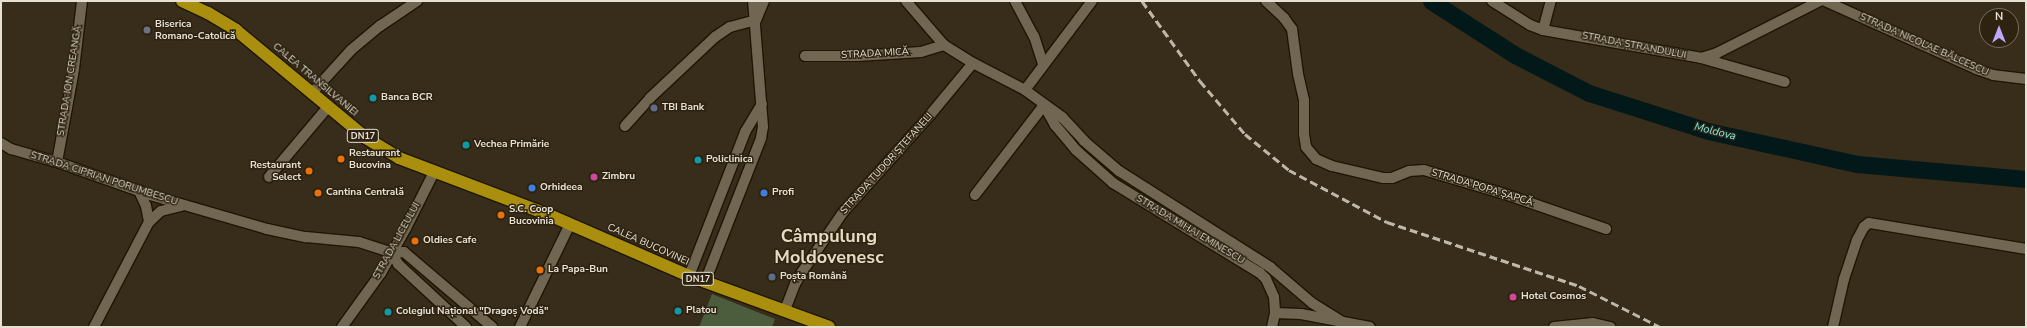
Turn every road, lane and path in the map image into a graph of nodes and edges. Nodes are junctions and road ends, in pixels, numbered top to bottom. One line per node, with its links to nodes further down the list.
1 (82, 1): 30 (street, STRADA ION CREANGĂ)
2 (182, 1): 24 (highway, CALEA TRANSILVANIEI / DN17)
3 (417, 1): 24 (street)
4 (753, 1): 14 (street)
5 (764, 1): 14 (street)
6 (906, 1): 16 (street, STRADA MIHAI EMINESCU)
7 (1015, 1): 20 (street)
8 (1092, 1): 20 (street)
9 (1266, 1): 38 (street, STRADA POPA ȘAPCĂ)
10 (1492, 1): 15 (street, STRADA ȘTRANDULUI)
11 (1551, 1): 15 (street)
12 (1820, 1): 18 (street, STRADA ȘTRANDULUI)
13 (1825, 1): 21 (street, STRADA NICOLAE BĂLCESCU)
14 (756, 20): 25 (street); 28 (street)
15 (1542, 30): 18 (street, STRADA ȘTRANDULUI)
16 (944, 45): 17 (street, STRADA MICĂ); 19 (street, STRADA MIHAI EMINESCU)
17 (805, 56)
18 (1701, 58): 22 (street)
19 (972, 63): 23 (street, STRADA MIHAI EMINESCU); 43 (street, STRADA TUDOR ȘTEFANELI)
20 (1043, 64): 23 (street)
21 (2026, 79)
22 (1785, 82)
23 (1024, 90): 26 (street, STRADA MIHAI EMINESCU)
24 (312, 94): 27 (highway, CALEA TRANSILVANIEI / DN17)
25 (762, 104): 41 (street); 42 (street)
26 (1044, 105): 34 (street); 44 (street, STRADA MIHAI EMINESCU); 45 (street, STRADA MIHAI EMINESCU)
27 (328, 107): 31 (highway, CALEA TRANSILVANIEI / DN17); 32 (street)
28 (625, 126)
29 (1, 143): 30 (street, STRADA CIPRIAN PORUMBESCU)
30 (57, 162): 33 (street, STRADA CIPRIAN PORUMBESCU)
31 (434, 172): 37 (highway, CALEA TRANSILVANIEI / DN17); 40 (street, STRADA LICEULUI)
32 (269, 177)
33 (139, 191): 35 (street, STRADA CIPRIAN PORUMBESCU); 36 (street)
34 (975, 195)
35 (185, 205): 36 (street); 40 (street, STRADA CIPRIAN PORUMBESCU)
36 (149, 222): 46 (street)
37 (570, 224): 41 (highway, CALEA BUCOVINEI / DN17); 50 (street)
38 (1606, 229)
39 (2026, 249): 56 (street)
40 (392, 253): 47 (street, STRADA LICEULUI); 48 (street); 49 (street, STRADA CIPRIAN PORUMBESCU)
41 (689, 276): 42 (highway, CALEA BUCOVINEI / DN17)
42 (705, 282): 43 (highway, CALEA BUCOVINEI / DN17)
43 (785, 310): 51 (highway, CALEA BUCOVINEI / DN17)
44 (1275, 313): 45 (street, STRADA MIHAI EMINESCU); 52 (street)
45 (1342, 322): 53 (street, STRADA MIHAI EMINESCU)
46 (94, 327)
47 (342, 327)
48 (466, 327)
49 (492, 327)
50 (520, 327)
51 (829, 327)
52 (1272, 327)
53 (1370, 327)
54 (1554, 327): 55 (street)
55 (1611, 327)
56 (1833, 327)

